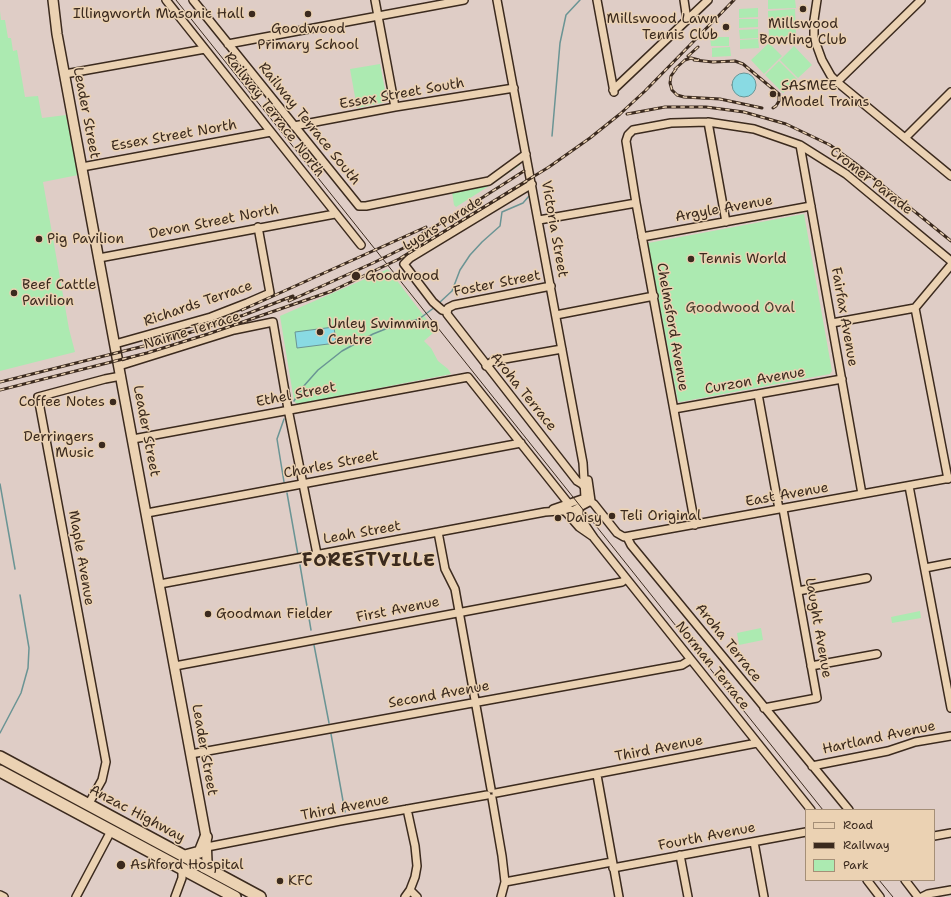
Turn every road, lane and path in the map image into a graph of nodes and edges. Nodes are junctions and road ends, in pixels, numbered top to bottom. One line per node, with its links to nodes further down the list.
1 (53, 0): 16 (main road, Leader Street)
2 (166, 0): 15 (street, Railway Terrace North)
3 (194, 0): 14 (street, Railway Terrace South)
4 (374, 0): 12 (street)
5 (464, 0): 12 (street)
6 (497, 0): 18 (street, Victoria Street)
7 (597, 0): 13 (street)
8 (684, 0): 13 (street)
9 (708, 0): 13 (street)
10 (816, 0): 17 (street)
11 (921, 0): 17 (street)
12 (378, 16): 14 (street); 20 (street)
13 (687, 20)
14 (228, 44): 22 (street, Railway Terrace South)
15 (205, 49): 16 (street); 23 (street, Railway Terrace North)
16 (65, 74): 28 (main road, Leader Street)
17 (837, 82): 25 (street)
18 (514, 88): 20 (street, Essex Street South); 27 (street, Victoria Street)
19 (951, 92): 25 (street)
20 (395, 107): 22 (street, Essex Street South)
21 (708, 122): 24 (street, Cromer Parade); 26 (street, Cromer Parade); 35 (street)
22 (294, 126): 27 (street, Railway Terrace South)
23 (270, 132): 28 (street, Essex Street North); 33 (street, Railway Terrace North)
24 (628, 135): 31 (street, Chelmsford Avenue)
25 (905, 138): 29 (street)
26 (800, 145): 32 (street, Fairfax Avenue); 40 (street, Cromer Parade)
27 (526, 154): 30 (street, Victoria Street)
28 (82, 166): 39 (main road, Leader Street)
29 (951, 176)
30 (532, 184): 34 (street, Victoria Street); 45 (street, Lyons Parade)
31 (636, 203): 34 (street); 37 (street, Chelmsford Avenue)
32 (811, 206): 35 (street, Argyle Avenue); 47 (street, Fairfax Avenue)
33 (335, 214): 36 (street, Devon Street North); 38 (street, Railway Terrace North)
34 (539, 220): 42 (street, Victoria Street)
35 (726, 222): 37 (street, Argyle Avenue)
36 (258, 227): 39 (street, Devon Street North); 48 (street, Richards Terrace)
37 (642, 237): 43 (street, Chelmsford Avenue)
38 (361, 245)
39 (99, 258): 48 (main road, Leader Street)
40 (951, 261)
41 (951, 265): 44 (street)
42 (551, 286): 45 (street, Foster Street); 46 (street, Victoria Street)
43 (654, 296): 46 (street); 57 (street, Chelmsford Avenue)
44 (915, 308): 47 (street); 61 (street)
45 (446, 310): 51 (street, Aroha Terrace)
46 (556, 315): 49 (street, Victoria Street)
47 (832, 323): 54 (street, Fairfax Avenue)
48 (115, 344): 50 (main road, Leader Street)
49 (562, 348): 51 (street); 60 (street, Victoria Street)
50 (119, 366): 52 (main road, Leader Street); 56 (street, Nairne Terrace)
51 (486, 366): 64 (street, Aroha Terrace)
52 (121, 376): 58 (main road, Leader Street); 100 (street, Maple Avenue)
53 (463, 377): 56 (street, Ethel Street); 59 (street, Norman Terrace)
54 (842, 378): 55 (street, Curzon Avenue); 65 (street, Fairfax Avenue)
55 (758, 394): 57 (street, Curzon Avenue); 69 (street, Laught Avenue)
56 (288, 409): 58 (street, Ethel Street); 62 (street)
57 (674, 409): 71 (street, Chelmsford Avenue)
58 (133, 439): 70 (main road, Leader Street)
59 (521, 443): 62 (street, Charles Street); 67 (street, Norman Terrace)
60 (583, 463): 64 (street, Victoria Street); 66 (street, Victoria Street)
61 (949, 478): 63 (street, East Avenue)
62 (303, 484): 70 (street, Charles Street); 75 (street)
63 (909, 486): 65 (street, East Avenue); 77 (street)
64 (585, 488): 66 (street, Victoria Street)
65 (862, 494): 69 (street, East Avenue)
66 (588, 500): 67 (street, Leah Street); 68 (street, Leah Street); 73 (street, Aroha Terrace)
67 (567, 508): 68 (street, Leah Street); 72 (street, Leah Street); 74 (street, Norman Terrace)
68 (579, 508): 74 (street, Norman Terrace)
69 (781, 509): 71 (street, East Avenue); 81 (street, Laught Avenue)
70 (147, 513): 80 (main road, Leader Street)
71 (695, 525): 73 (street, East Avenue)
72 (438, 532): 75 (street, Leah Street); 82 (street)
73 (627, 537): 88 (street, Aroha Terrace)
74 (594, 538): 79 (street, Norman Terrace)
75 (317, 554): 80 (street, Leah Street)
76 (951, 563): 77 (street)
77 (925, 568): 89 (street)
78 (867, 578): 81 (street)
79 (626, 579): 82 (street, First Avenue); 84 (street, Norman Terrace)
80 (160, 584): 85 (main road, Leader Street)
81 (798, 591): 86 (street, Laught Avenue)
82 (459, 612): 85 (street, First Avenue); 87 (street)
83 (877, 654): 86 (street)
84 (690, 660): 87 (street, Second Avenue); 91 (street, Norman Terrace)
85 (175, 666): 92 (main road, Leader Street)
86 (811, 666): 88 (street, Laught Avenue)
87 (474, 702): 92 (street, Second Avenue); 99 (street)
88 (764, 708): 94 (street, Aroha Terrace)
89 (951, 708)
90 (951, 736): 94 (street, Hartland Avenue)
91 (757, 743): 97 (street, Third Avenue); 102 (street, Norman Terrace)
92 (191, 754): 111 (main road, Leader Street)
93 (0, 757): 96 (highway, Anzac Highway)
94 (812, 766): 103 (street, Aroha Terrace)
95 (0, 771): 98 (highway, Anzac Highway)
96 (32, 774): 98 (highway); 100 (highway, Anzac Highway)
97 (596, 775): 99 (street, Third Avenue); 116 (street)
98 (26, 785): 104 (highway, Anzac Highway)
99 (492, 794): 101 (street, Third Avenue); 121 (street)
100 (88, 805): 104 (highway); 105 (highway); 110 (highway, Anzac Highway)
101 (407, 809): 111 (street, Third Avenue); 122 (street)
102 (810, 809)
103 (848, 809)
104 (74, 811): 105 (highway, Anzac Highway)
105 (95, 822): 106 (highway, Anzac Highway)
106 (111, 831): 113 (highway, Anzac Highway); 127 (street)
107 (805, 832): 112 (street, Fourth Avenue)
108 (951, 833): 109 (street)
109 (935, 836)
110 (151, 838): 113 (highway); 115 (highway, Anzac Highway)
111 (207, 842): 115 (highway); 118 (main road, Leader Street)
112 (754, 842): 114 (street, Fourth Avenue); 135 (street)
113 (145, 849): 117 (highway, Anzac Highway)
114 (680, 855): 116 (street, Fourth Avenue); 134 (street)
115 (184, 856): 118 (highway, Anzac Highway)
116 (613, 865): 121 (street, Fourth Avenue); 133 (street)
117 (180, 868): 118 (highway); 125 (highway, Anzac Highway); 128 (street)
118 (204, 868): 125 (highway); 129 (highway, Anzac Highway)
119 (868, 881): 136 (street)
120 (906, 881): 137 (street)
121 (505, 882): 132 (street)
122 (410, 890): 130 (street); 131 (street)
123 (951, 890): 138 (street)
124 (0, 895): 126 (street)
125 (232, 895)
126 (4, 897)
127 (76, 897)
128 (175, 897)
129 (260, 897)
130 (405, 897)
131 (417, 897)
132 (501, 897)
133 (619, 897)
134 (688, 897)
135 (764, 897)
136 (880, 897)
137 (918, 897)
138 (922, 897)

